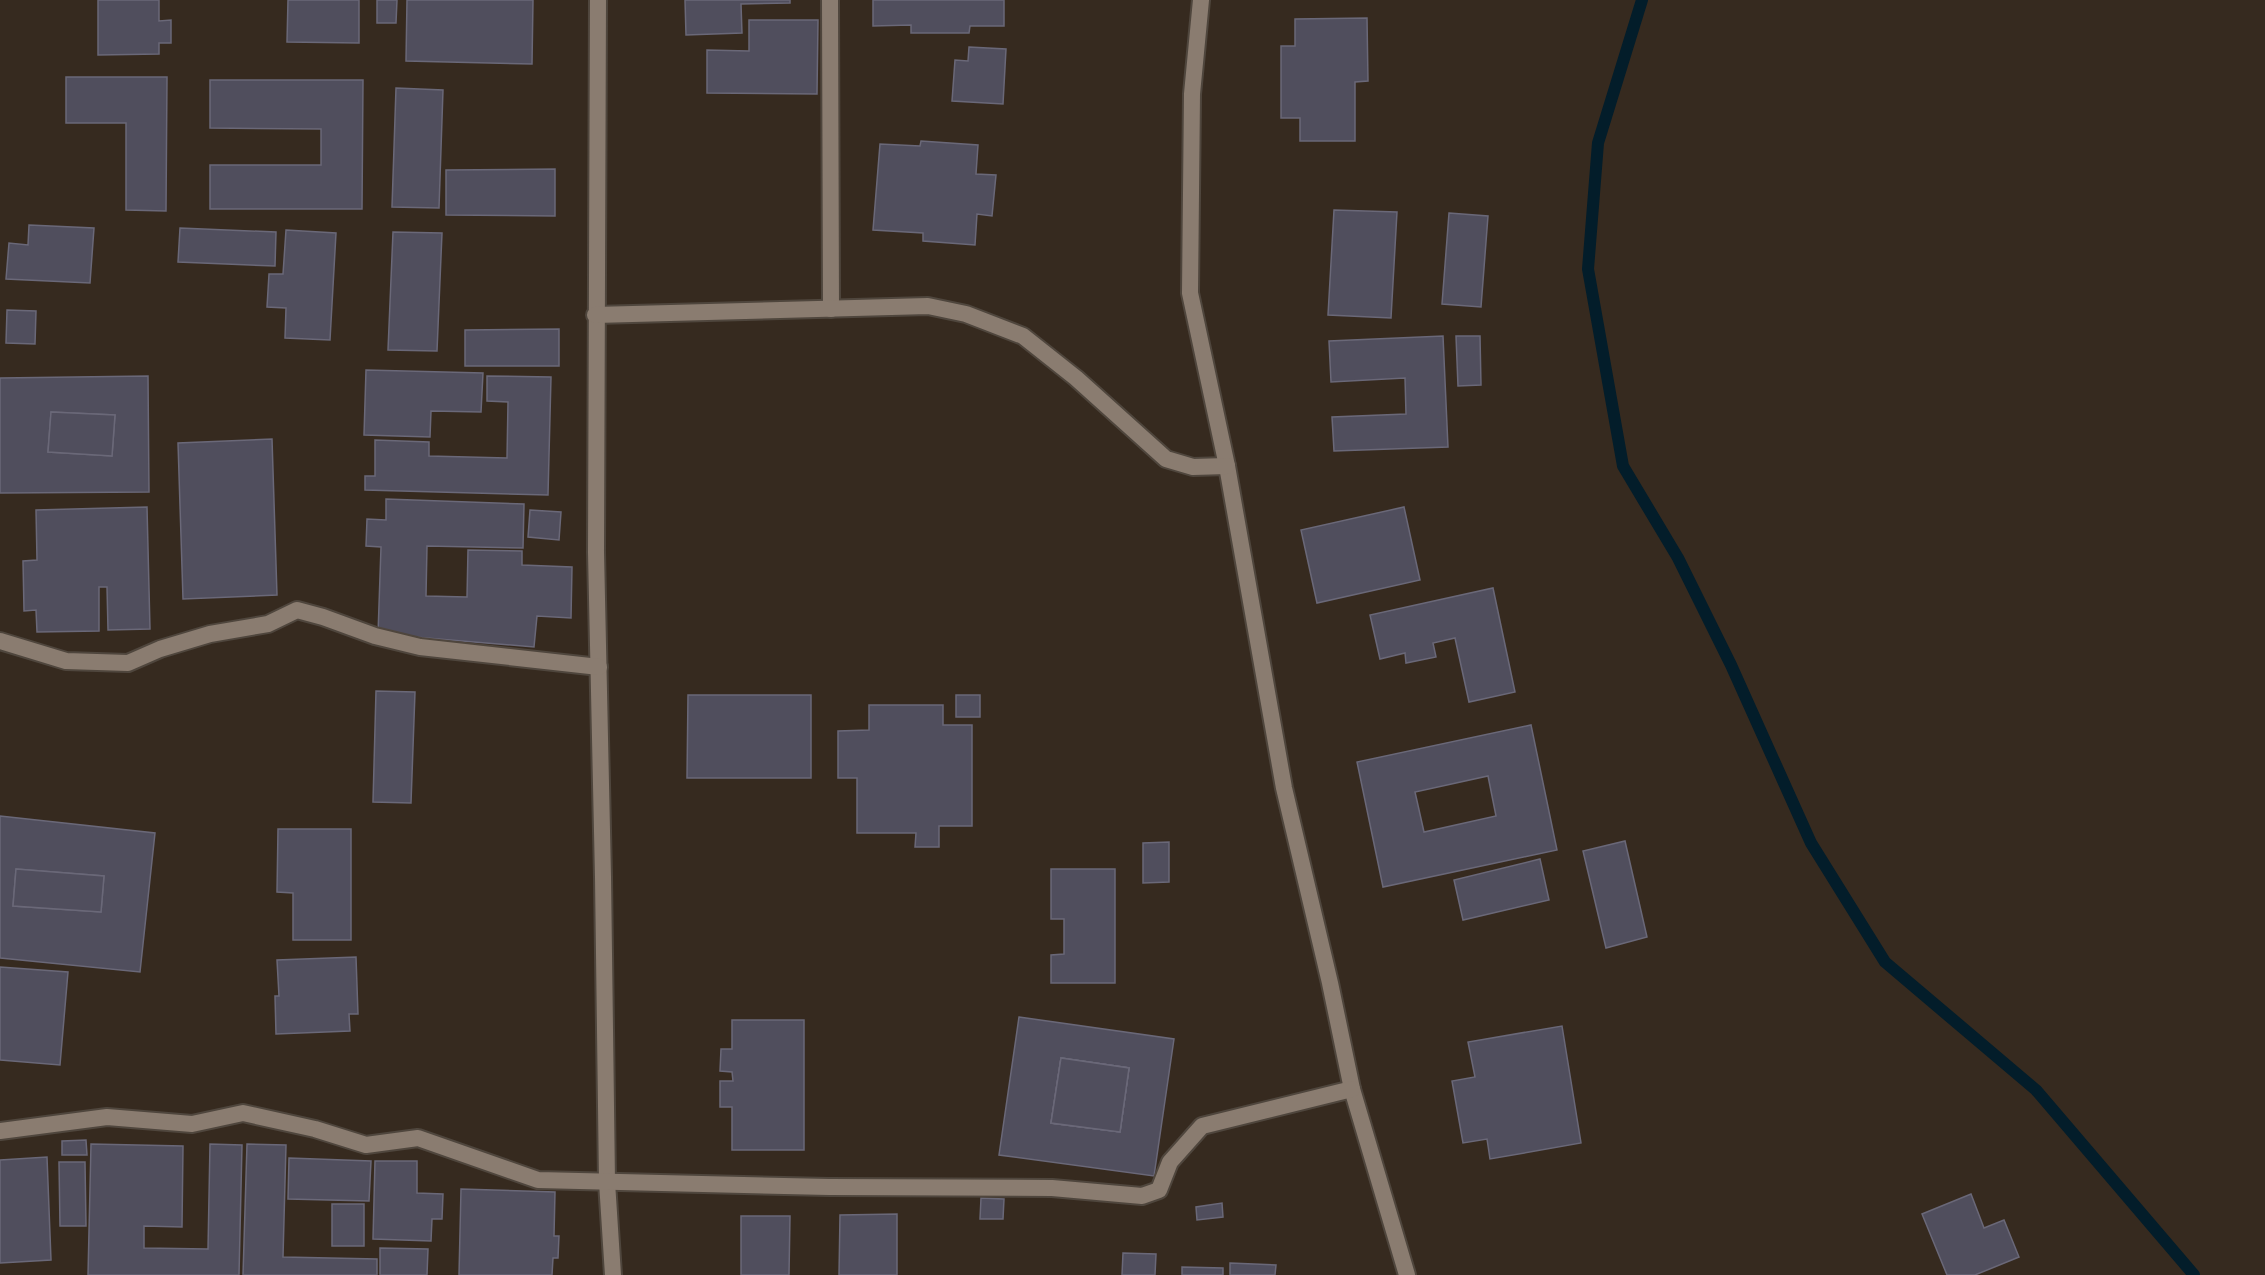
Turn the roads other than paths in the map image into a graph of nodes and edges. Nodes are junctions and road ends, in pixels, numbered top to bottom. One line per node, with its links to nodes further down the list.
1 (598, 0): 5 (street)
2 (830, 0): 4 (street)
3 (1201, 0): 6 (street)
4 (831, 309): 5 (street); 6 (street)
5 (595, 315): 8 (street)
6 (1227, 466): 9 (street)
7 (0, 641): 8 (street)
8 (599, 667): 11 (street)
9 (1352, 1089): 11 (street); 13 (street)
10 (0, 1131): 11 (street)
11 (607, 1182): 12 (street)
12 (613, 1275)
13 (1407, 1275)

